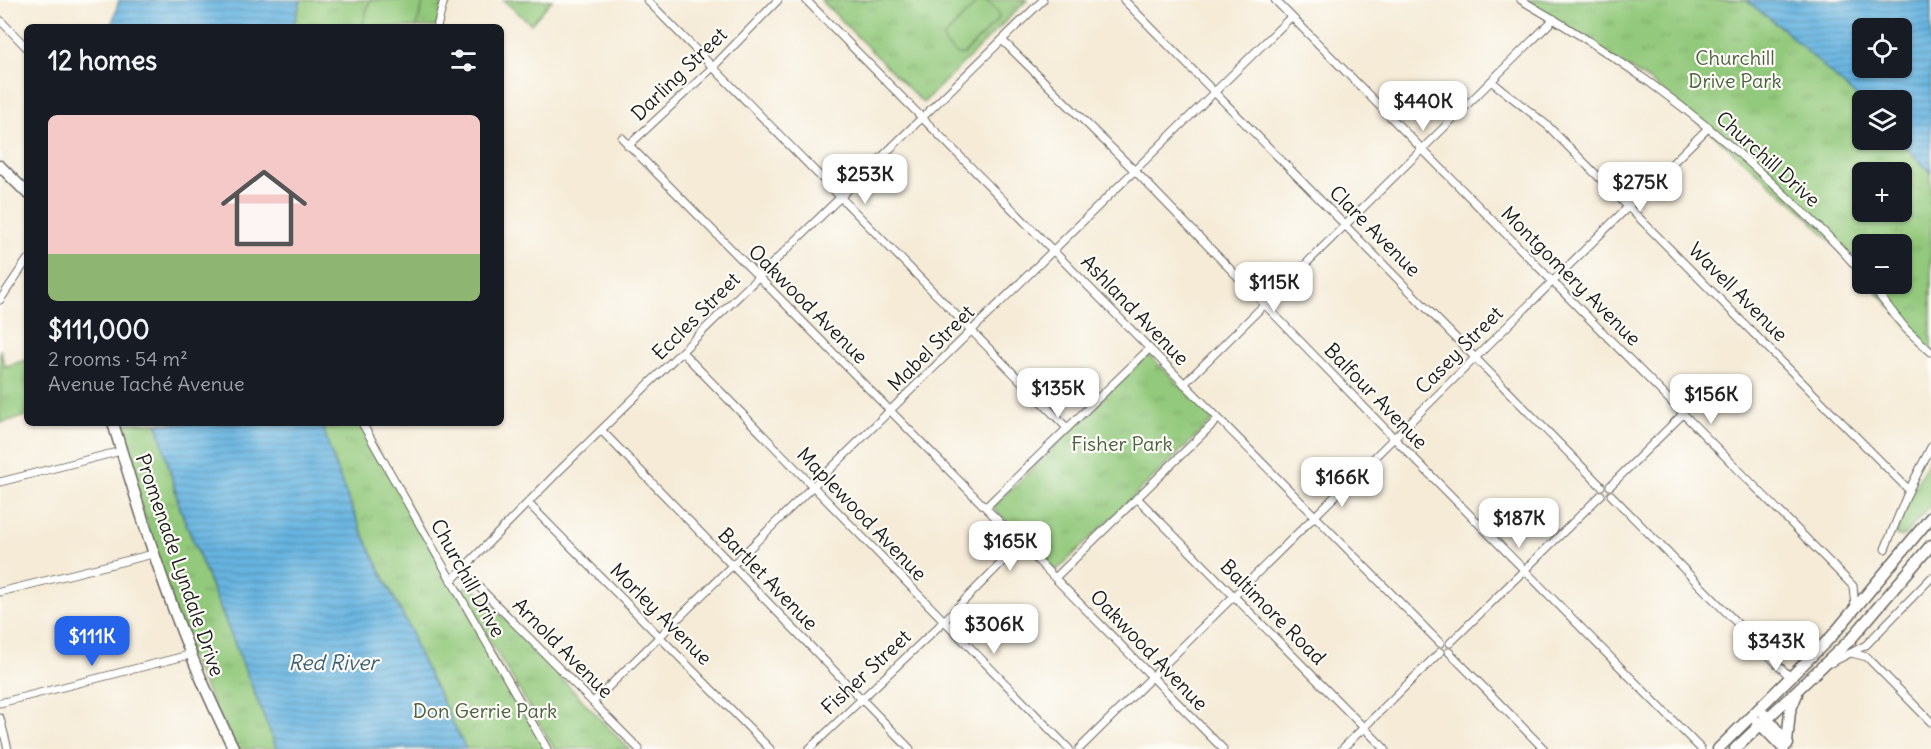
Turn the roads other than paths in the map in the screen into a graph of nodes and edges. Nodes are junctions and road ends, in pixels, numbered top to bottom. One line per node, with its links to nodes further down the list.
1 (444, 0): 12 (street)
2 (647, 0): 15 (street)
3 (778, 0): 15 (street, Darling Street)
4 (806, 0): 18 (street, Ashland Avenue)
5 (1043, 0): 13 (street, Eccles Street)
6 (1124, 0): 17 (street, Clare Avenue)
7 (1275, 0): 9 (street, Montgomery Avenue)
8 (1521, 0): 10 (street, Churchill Drive)
9 (1291, 17): 17 (street, Mabel Street); 22 (street, Montgomery Avenue)
10 (1554, 19): 16 (street); 19 (street, Churchill Drive)
11 (0, 20): 14 (street)
12 (438, 24)
13 (1002, 40): 18 (street, Eccles Street); 24 (street, Balfour Avenue)
14 (24, 45)
15 (713, 68): 21 (street, Darling Street); 26 (street)
16 (1491, 81): 22 (street); 27 (street, Wavell Avenue)
17 (1214, 93): 24 (street, Mabel Street); 28 (street, Clare Avenue)
18 (923, 118): 26 (street, Eccles Street); 29 (street, Ashland Avenue)
19 (1709, 127): 27 (street, Casey Street); 30 (street, Churchill Drive)
20 (622, 138): 21 (street, Oakwood Avenue)
21 (628, 146): 32 (street, Oakwood Avenue)
22 (1422, 148): 28 (street); 33 (street, Montgomery Avenue)
23 (0, 166): 25 (main road)
24 (1134, 170): 29 (street, Mabel Street); 36 (street, Balfour Avenue)
25 (24, 190)
26 (841, 199): 32 (street, Eccles Street); 37 (street)
27 (1629, 206): 33 (street, Casey Street); 57 (street, Wavell Avenue)
28 (1345, 224): 36 (street); 41 (street, Clare Avenue)
29 (1053, 251): 37 (street, Mabel Street); 38 (street, Ashland Avenue)
30 (1852, 263)
31 (24, 264): 35 (street)
32 (758, 278): 40 (street, Eccles Street); 43 (street, Oakwood Avenue)
33 (1552, 281): 41 (street, Casey Street); 44 (street, Montgomery Avenue)
34 (1878, 294): 39 (street)
35 (0, 300)
36 (1266, 304): 42 (street); 50 (street, Balfour Avenue)
37 (972, 331): 43 (street, Mabel Street); 48 (street)
38 (1149, 349): 42 (street, Ashland Avenue); 48 (street)
39 (1931, 352)
40 (683, 353): 49 (street, Eccles Street); 56 (street, Maplewood Avenue)
41 (1476, 357): 50 (street, Casey Street); 54 (street, Clare Avenue)
42 (1184, 384): 45 (street, Ashland Avenue)
43 (891, 410): 56 (street, Mabel Street); 62 (street, Oakwood Avenue)
44 (1683, 414): 55 (street); 77 (street, Montgomery Avenue)
45 (1218, 419): 60 (street); 63 (street, Ashland Avenue)
46 (114, 426): 52 (main road, Promenade Lyndale Drive)
47 (364, 426): 74 (street, Churchill Drive)
48 (1067, 428): 62 (street)
49 (602, 431): 61 (street, Eccles Street); 69 (street, Bartlet Avenue)
50 (1394, 438): 63 (street, Casey Street); 71 (street, Balfour Avenue)
51 (1931, 447): 57 (street)
52 (121, 451): 53 (street); 68 (main road, Promenade Lyndale Drive)
53 (0, 482)
54 (1601, 486): 55 (street); 58 (street)
55 (1610, 486): 59 (street)
56 (813, 488): 69 (street, Mabel Street); 78 (street, Maplewood Avenue)
57 (1909, 489): 67 (street)
58 (1601, 495): 59 (street); 71 (street)
59 (1611, 495): 90 (street)
60 (1137, 498): 72 (street); 76 (street, Baltimore Road)
61 (528, 503): 70 (street, Eccles Street); 79 (street, Morley Avenue)
62 (986, 507): 65 (street, Oakwood Avenue)
63 (1315, 517): 76 (street, Casey Street); 80 (street, Ashland Avenue)
64 (1931, 517): 77 (main road)
65 (1021, 543): 72 (street, Oakwood Avenue); 78 (street, Fisher Street)
66 (1931, 544): 88 (main road)
67 (1886, 549)
68 (153, 554): 75 (street); 86 (main road, Promenade Lyndale Drive)
69 (732, 565): 79 (street, Mabel Street); 92 (street, Bartlet Avenue)
70 (463, 571): 74 (street, Eccles Street); 93 (street, Arnold Avenue)
71 (1524, 571): 81 (street); 114 (street, Balfour Avenue)
72 (1056, 577): 89 (street, Oakwood Avenue)
73 (1931, 578): 82 (street)
74 (451, 581): 103 (street, Churchill Drive)
75 (0, 592)
76 (1234, 594): 89 (street, Casey Street); 99 (street, Baltimore Road)
77 (1856, 607): 90 (main road)
78 (944, 621): 92 (street, Fisher Street); 108 (street, Maplewood Avenue)
79 (660, 636): 93 (street, Mabel Street); 105 (street, Morley Avenue)
80 (1440, 643): 81 (street); 83 (street)
81 (1450, 643): 84 (street)
82 (1866, 645): 85 (street); 87 (street)
83 (1440, 652): 84 (street); 99 (street)
84 (1449, 652): 113 (street)
85 (1851, 653): 87 (street); 88 (street)
86 (189, 655): 94 (street); 102 (main road, Promenade Lyndale Drive)
87 (1868, 657): 98 (street)
88 (1816, 673): 91 (main road)
89 (1152, 676): 109 (street, Casey Street); 110 (street, Oakwood Avenue)
90 (1791, 678): 95 (main road)
91 (1799, 690): 97 (main road); 100 (main road)
92 (861, 699): 106 (street, Fisher Street); 107 (street, Bartlet Avenue)
93 (593, 702): 104 (street, Arnold Avenue)
94 (0, 703)
95 (1756, 712): 97 (main road); 115 (main road)
96 (0, 718): 101 (street)
97 (1765, 722): 100 (main road); 116 (main road)
98 (1931, 722)
99 (1364, 727): 111 (street); 112 (street, Baltimore Road)
100 (1788, 747)
101 (8, 749)
102 (234, 749)
103 (547, 749)
104 (639, 749)
105 (770, 749)
106 (809, 749)
107 (910, 749)
108 (1069, 749)
109 (1079, 749)
110 (1223, 749)
111 (1342, 749)
112 (1385, 749)
113 (1544, 749)
114 (1701, 749)
115 (1718, 749)
116 (1735, 749)

